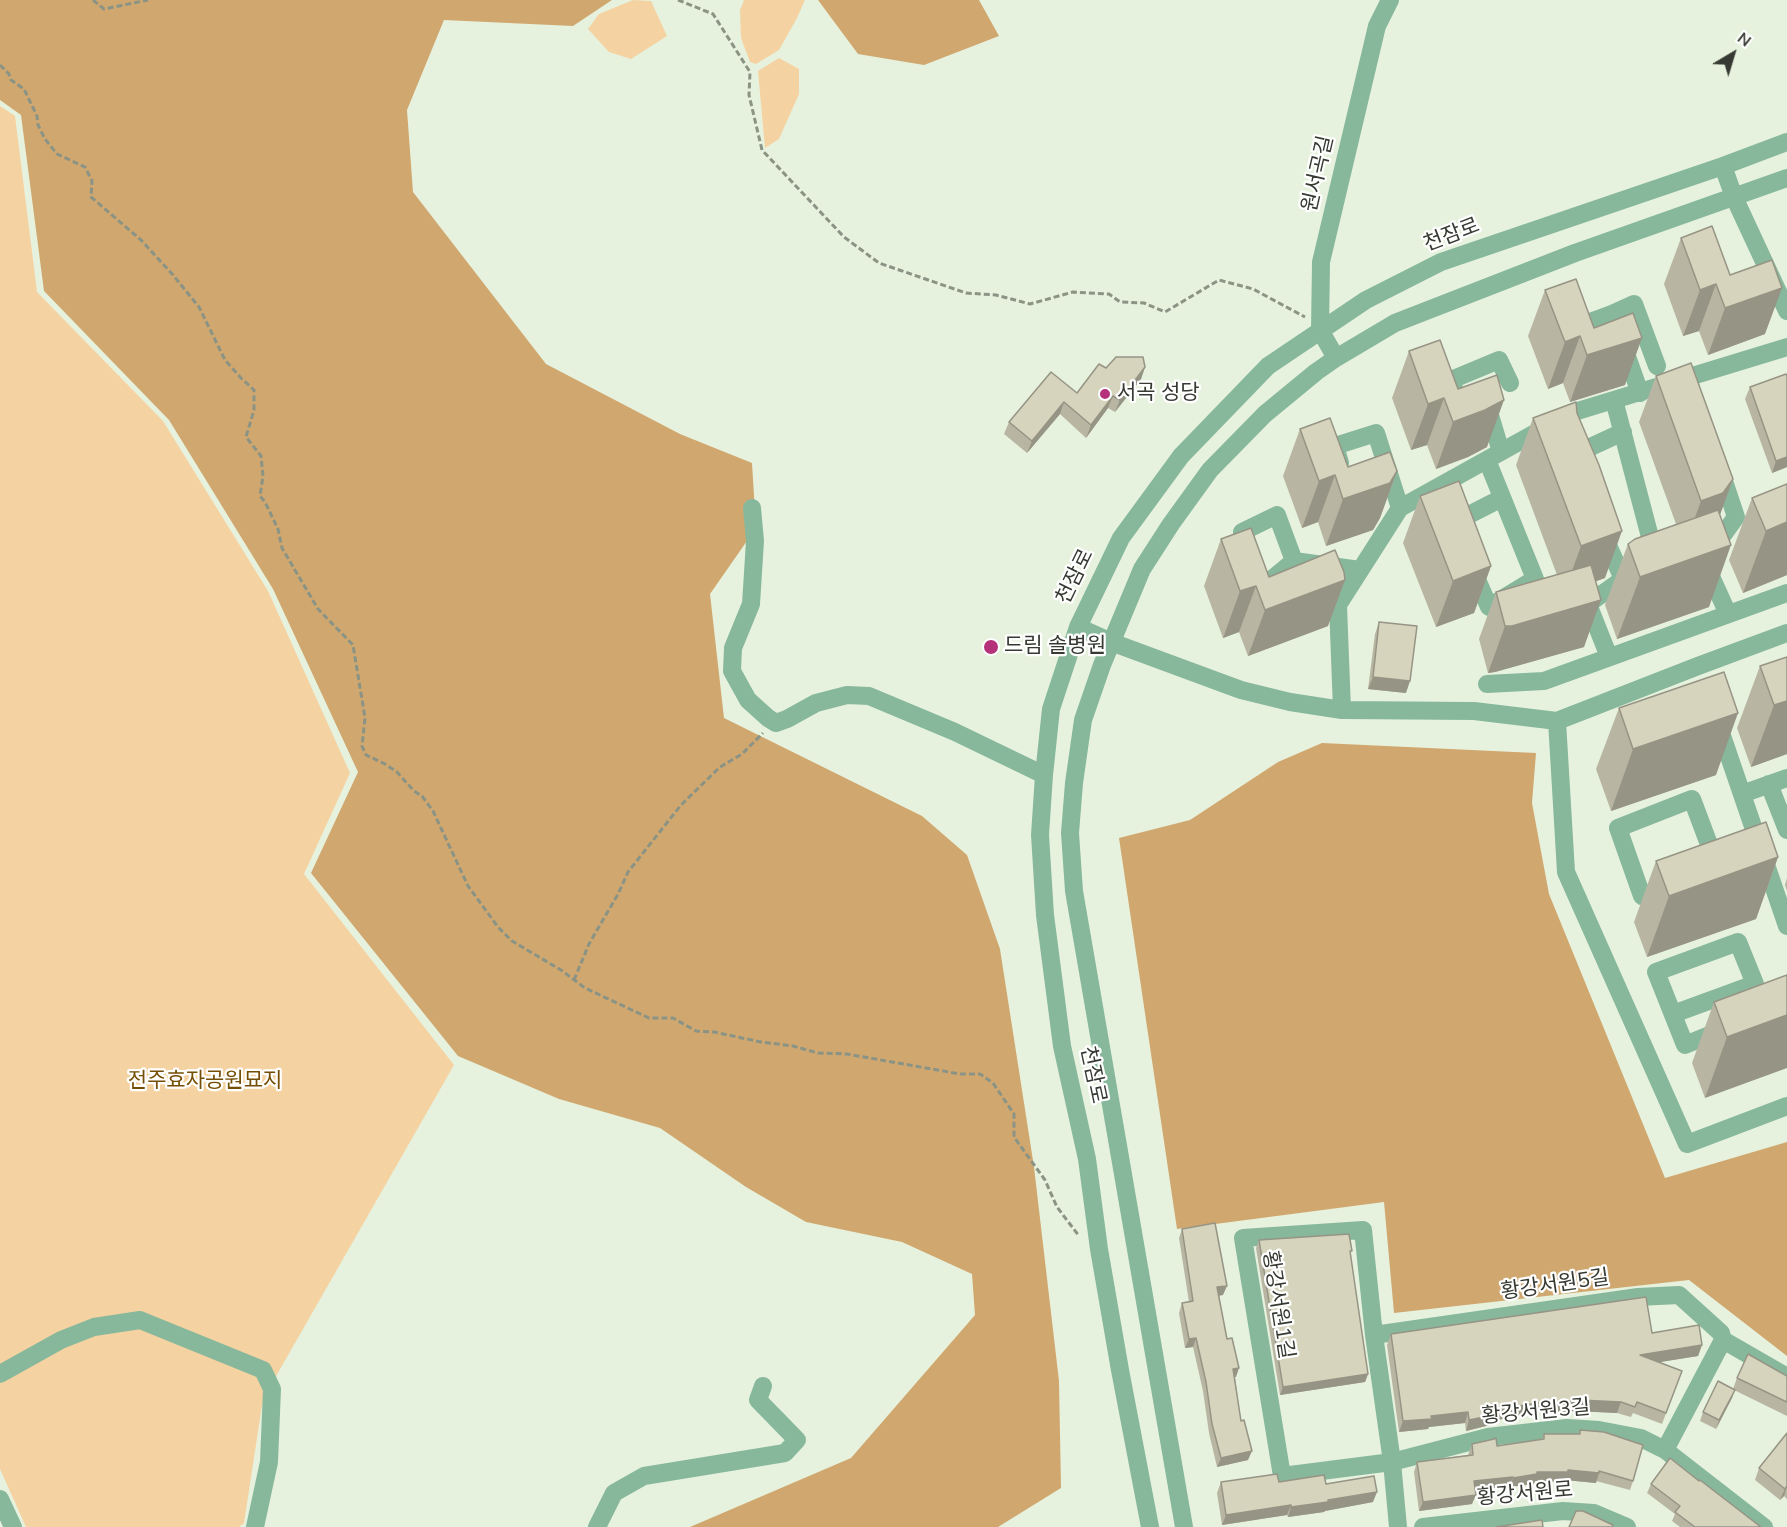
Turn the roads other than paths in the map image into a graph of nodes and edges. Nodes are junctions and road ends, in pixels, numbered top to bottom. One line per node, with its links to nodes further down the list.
1 (1390, 0): 8 (street, 원서곡길)
2 (1787, 142): 3 (street, 천잠로)
3 (1723, 166): 5 (street); 8 (street, 천잠로)
4 (1787, 178): 5 (street, 천잠로)
5 (1734, 197): 6 (street); 11 (street, 천잠로)
6 (1787, 310)
7 (1612, 314): 9 (street); 12 (street); 15 (street)
8 (1320, 327): 11 (street); 34 (street, 천잠로)
9 (1588, 343)
10 (1787, 346): 15 (street)
11 (1336, 358): 36 (street, 천잠로)
12 (1657, 366)
13 (1475, 369): 14 (street); 17 (street); 20 (street)
14 (1510, 383)
15 (1640, 393): 16 (street)
16 (1614, 400): 18 (street); 20 (street)
17 (1461, 410)
18 (1623, 432): 23 (street); 31 (street)
19 (1714, 453): 33 (street)
20 (1494, 456): 25 (street); 27 (street)
21 (1386, 464): 22 (street); 24 (street); 27 (street)
22 (1366, 472)
23 (1579, 475)
24 (1346, 481)
25 (1502, 498): 25 (street)
26 (752, 508): 44 (street)
27 (1400, 508): 30 (street)
28 (1596, 517): 31 (street)
29 (1294, 561): 30 (street)
30 (1360, 570): 42 (street)
31 (1623, 579): 37 (street)
32 (1787, 593): 33 (street)
33 (1728, 614): 37 (street)
34 (1078, 627): 36 (street); 44 (street, 천잠로)
35 (1787, 633): 38 (street)
36 (1111, 642): 42 (street); 67 (street, 천잠로)
37 (1609, 657): 39 (street)
38 (1698, 666): 40 (street); 43 (street)
39 (1487, 684)
40 (1705, 687)
41 (1713, 708): 47 (street)
42 (1342, 710): 43 (street)
43 (1557, 722): 54 (street)
44 (1044, 775): 66 (street, 천잠로)
45 (1787, 778): 46 (street)
46 (1769, 784): 47 (street); 48 (street)
47 (1742, 794): 51 (street)
48 (1787, 830)
49 (1718, 868): 50 (street)
50 (1685, 880)
51 (1787, 926)
52 (1673, 1014): 52 (street); 53 (street)
53 (1736, 1025)
54 (1787, 1106)
55 (1374, 1335): 56 (street, 황강서원5길); 61 (street, 황강서원1길); 61 (street, 황강서원1길)
56 (1723, 1340): 58 (street, 황강서원5길); 60 (street)
57 (0, 1374): 64 (street)
58 (1787, 1377)
59 (763, 1386): 65 (street)
60 (1665, 1450): 61 (street, 황강서원3길); 71 (street, 황강서원3길)
61 (1392, 1462): 68 (street, 황강서원1길)
62 (0, 1499): 63 (street)
63 (13, 1527)
64 (255, 1527)
65 (597, 1527)
66 (1150, 1527)
67 (1184, 1527)
68 (1398, 1527)
69 (1423, 1527): 70 (street, 황강서원로)
70 (1627, 1527)
71 (1764, 1527)

